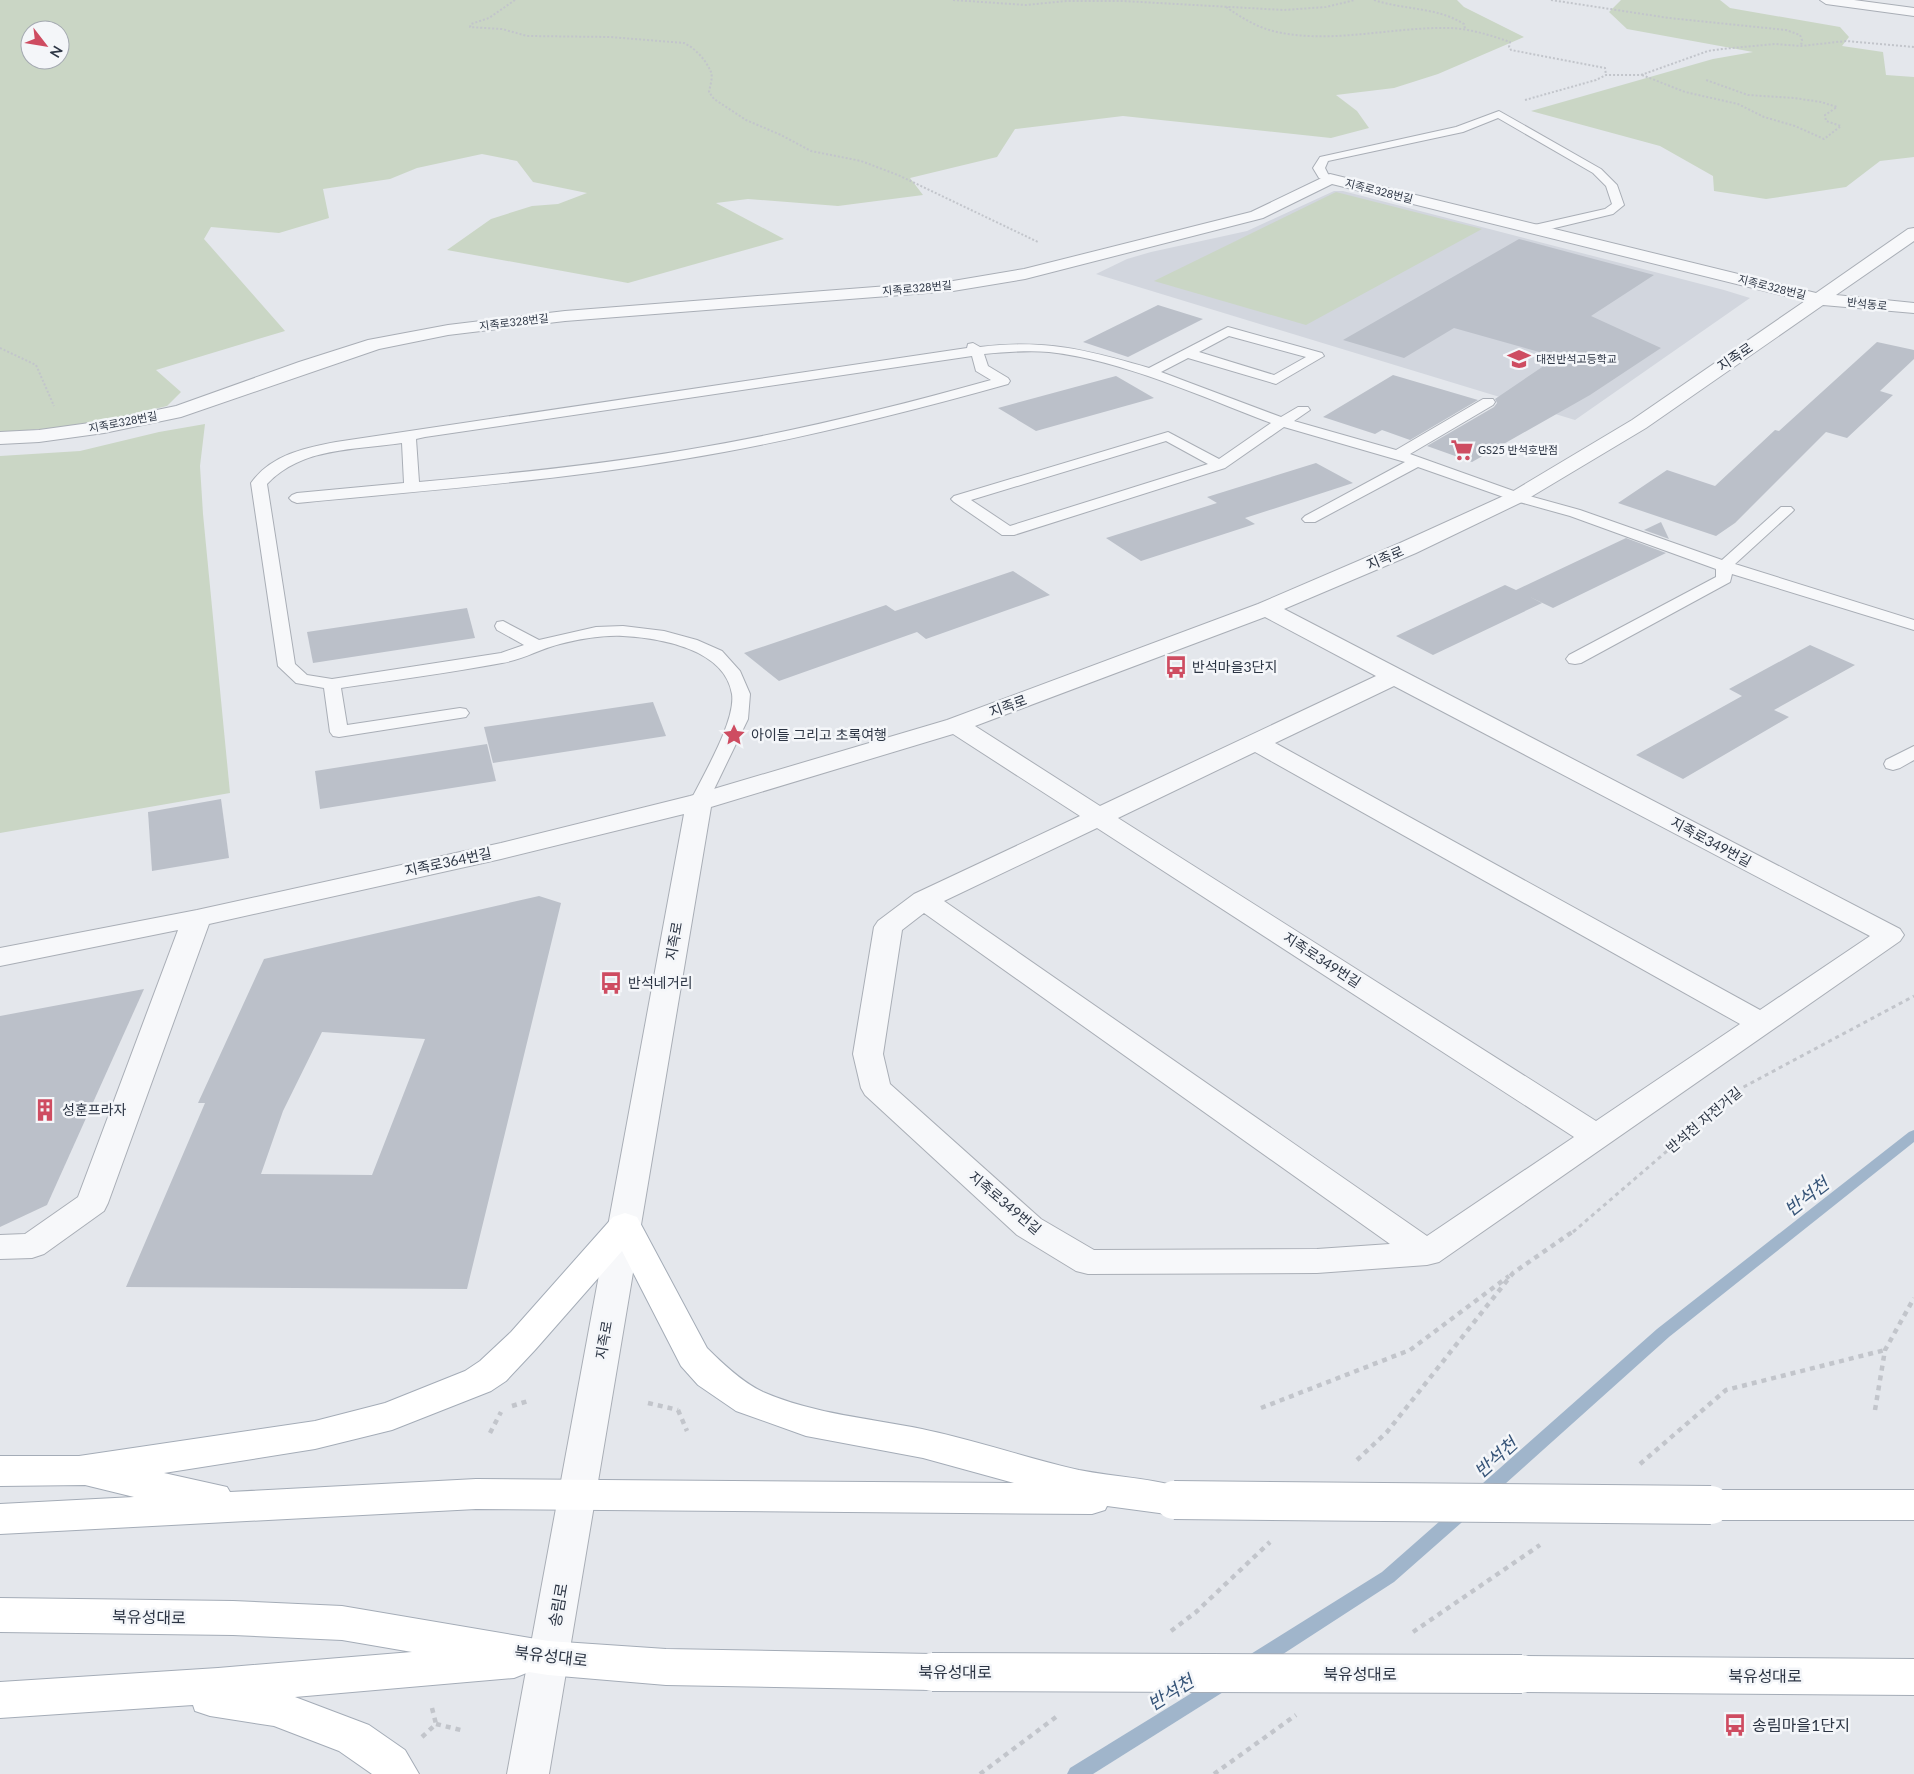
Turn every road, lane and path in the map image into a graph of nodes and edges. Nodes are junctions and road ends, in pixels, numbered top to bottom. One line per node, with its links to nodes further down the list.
1 (515, 0): 20 (path)
2 (953, 0): 8 (path)
3 (1355, 0): 8 (path)
4 (1374, 0): 10 (path)
5 (1551, 0): 11 (path)
6 (1826, 0): 7 (street)
7 (1845, 1): 9 (street)
8 (1226, 7): 10 (path)
9 (1914, 12)
10 (1465, 29): 14 (path)
11 (1801, 46): 12 (path); 13 (path)
12 (1914, 47)
13 (1641, 75): 14 (path); 15 (path)
14 (1606, 76): 16 (path)
15 (1706, 80)
16 (1499, 114): 17 (lane); 18 (lane)
17 (1330, 179): 18 (street, 지족로328번길); 20 (street, 지족로328번길)
18 (1534, 229): 21 (street, 지족로328번길)
19 (1914, 233): 21 (street, 지족로)
20 (1076, 260): 30 (street, 지족로328번길)
21 (1820, 299): 22 (street, 반석동로); 37 (street, 지족로)
22 (1914, 308)
23 (0, 348): 30 (path)
24 (975, 349): 26 (lane); 32 (lane); 36 (lane)
25 (1187, 353): 25 (lane); 26 (lane)
26 (1150, 374): 29 (lane)
27 (1488, 402): 33 (lane)
28 (1302, 410): 29 (lane)
29 (1282, 422): 33 (lane); 35 (lane)
30 (39, 436): 31 (street, 지족로328번길)
31 (0, 438)
32 (409, 438): 36 (lane); 48 (lane)
33 (1398, 455): 34 (lane)
34 (1418, 462): 37 (lane); 40 (lane)
35 (1220, 465): 35 (lane)
36 (412, 487): 38 (lane)
37 (1517, 497): 41 (lane); 42 (street, 지족로)
38 (297, 498)
39 (1786, 510): 41 (lane)
40 (1310, 518)
41 (1724, 566): 43 (lane); 46 (lane)
42 (1266, 609): 47 (street, 지족로349번길); 50 (street, 지족로)
43 (1914, 625)
44 (503, 626): 45 (lane)
45 (536, 645): 48 (lane); 54 (lane)
46 (1576, 659)
47 (1395, 676): 51 (street, 지족로349번길); 60 (street, 지족로349번길)
48 (332, 684): 49 (lane)
49 (460, 713)
50 (956, 725): 54 (street, 지족로); 55 (street, 지족로349번길)
51 (1255, 742): 55 (street, 지족로349번길); 60 (street)
52 (1914, 752): 53 (lane)
53 (1893, 764)
54 (699, 802): 57 (street, 지족로364번길); 62 (street, 지족로)
55 (1099, 817): 56 (street, 지족로349번길); 61 (street, 지족로349번길)
56 (924, 900): 64 (street); 64 (street, 지족로349번길)
57 (197, 918): 58 (street, 지족로364번길); 63 (street)
58 (0, 957)
59 (1914, 996): 69 (path, 반석천 자전거길)
60 (1761, 1023): 61 (street, 지족로349번길)
61 (1596, 1136): 64 (street, 지족로349번길)
62 (625, 1225): 75 (main road); 76 (street, 지족로); 77 (main road)
63 (0, 1247)
64 (1427, 1252)
65 (1914, 1298): 71 (path)
66 (528, 1401): 68 (path)
67 (648, 1403): 72 (path)
68 (510, 1407)
69 (1261, 1408)
70 (502, 1410): 73 (path)
71 (1875, 1410)
72 (687, 1431)
73 (490, 1433)
74 (0, 1471): 75 (main road)
75 (79, 1471): 79 (main road)
76 (578, 1495): 77 (main road); 79 (main road); 82 (street, 송림로)
77 (1174, 1500): 78 (main road, bridge)
78 (1914, 1505)
79 (252, 1506): 80 (main road)
80 (0, 1519)
81 (0, 1615): 82 (main road, 북유성대로)
82 (548, 1658): 83 (main road, 북유성대로, bridge); 84 (main road); 90 (street, 송림로)
83 (1914, 1677)
84 (162, 1690): 86 (main road); 89 (main road)
85 (430, 1698): 87 (path)
86 (0, 1700)
87 (436, 1724): 88 (path); 89 (path)
88 (465, 1731)
89 (407, 1758)
90 (528, 1774)

